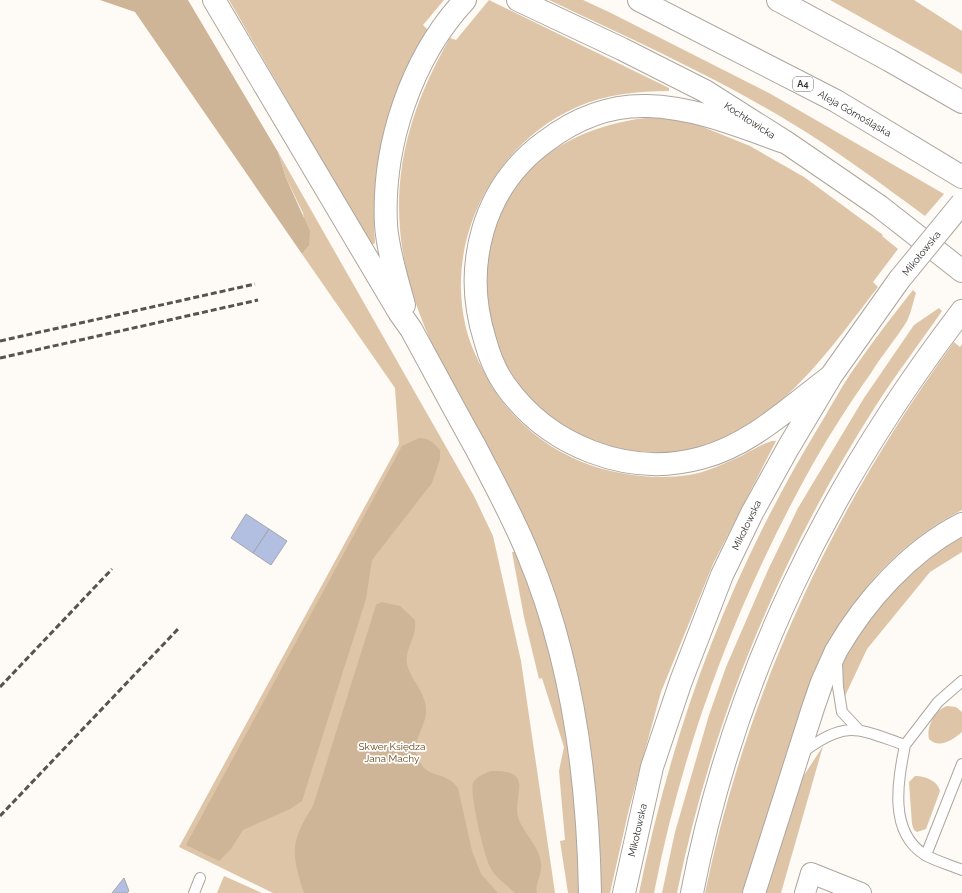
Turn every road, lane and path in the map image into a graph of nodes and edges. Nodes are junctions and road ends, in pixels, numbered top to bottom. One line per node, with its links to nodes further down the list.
1 (214, 0): 12 (main road)
2 (465, 0): 12 (main road)
3 (518, 0): 7 (main road, Kochłowicka)
4 (639, 0): 8 (main road, Aleja Górnośląska / A4)
5 (778, 0): 6 (main road)
6 (962, 102)
7 (787, 143): 10 (main road, Kochłowicka); 13 (main road)
8 (962, 177)
9 (962, 203): 13 (main road, Mikołowska, bridge)
10 (962, 271)
11 (960, 314): 27 (main road)
12 (411, 329): 25 (main road)
13 (831, 376): 26 (main road, Mikołowska)
14 (962, 524): 15 (main road)
15 (836, 652): 17 (lane); 19 (main road)
16 (960, 687): 18 (lane)
17 (858, 729): 18 (lane); 19 (lane)
18 (905, 745): 21 (lane)
19 (797, 757): 28 (main road)
20 (962, 764): 21 (lane)
21 (926, 855): 22 (lane)
22 (962, 870)
23 (200, 878): 24 (lane)
24 (194, 893)
25 (590, 893)
26 (624, 893)
27 (692, 893)
28 (754, 893)
29 (804, 893): 30 (street)
30 (861, 893)

